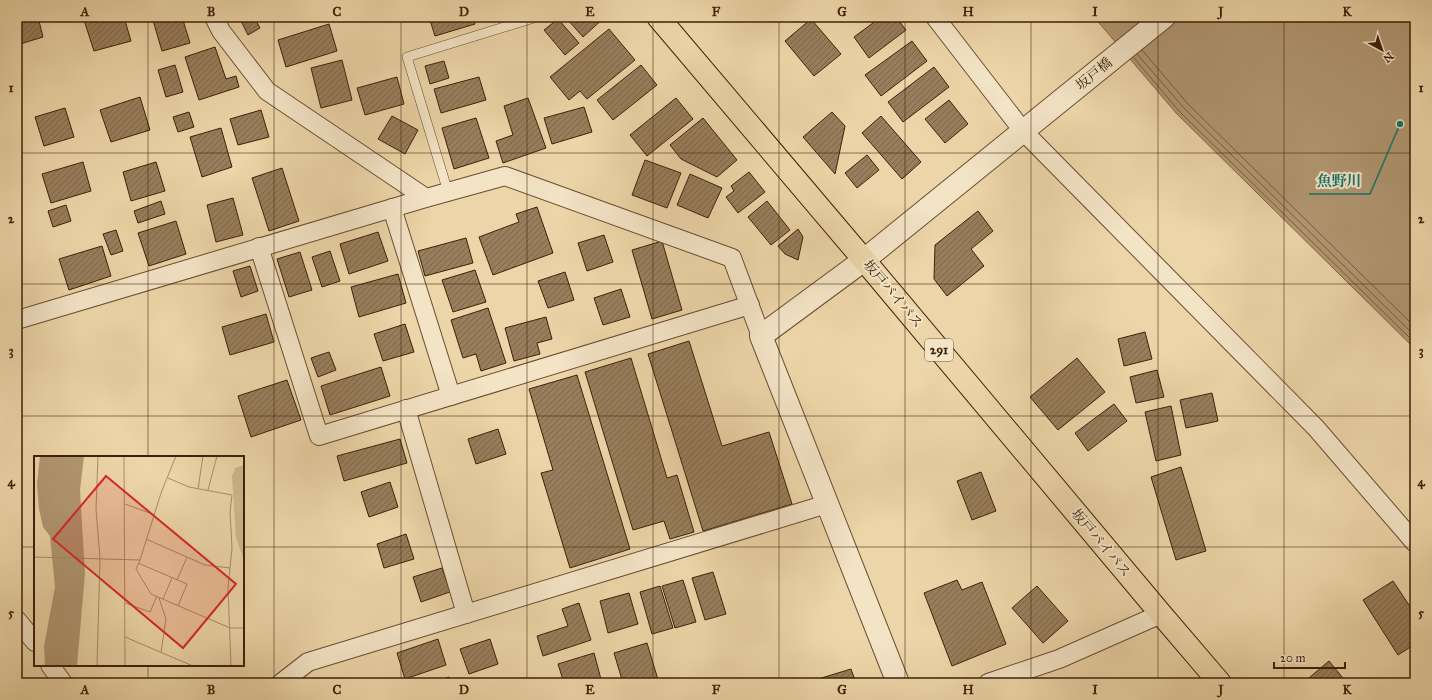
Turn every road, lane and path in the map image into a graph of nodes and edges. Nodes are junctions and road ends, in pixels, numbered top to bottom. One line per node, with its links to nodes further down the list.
1 (214, 17): 8 (street)
2 (537, 17): 7 (lane)
3 (658, 17): 11 (highway, 坂戸バイパス / 291)
4 (935, 17): 6 (street)
5 (1164, 17): 6 (street, 坂戸橋)
6 (1023, 131): 11 (street, 坂戸橋); 18 (street)
7 (448, 192): 8 (street); 12 (street)
8 (426, 198): 9 (street)
9 (392, 208): 10 (street); 15 (street)
10 (259, 247): 13 (street); 16 (street)
11 (864, 260): 14 (street, 坂戸橋); 20 (highway, 坂戸バイパス / 291)
12 (750, 305): 14 (street); 15 (street)
13 (17, 320)
14 (761, 336): 17 (street)
15 (451, 396): 16 (street)
16 (406, 409): 19 (street)
17 (826, 504): 19 (street); 26 (street)
18 (1415, 543)
19 (466, 614): 25 (street)
20 (1161, 614): 27 (street); 28 (highway, 坂戸バイパス / 291)
21 (17, 620): 22 (street)
22 (34, 641)
23 (51, 666): 24 (street)
24 (63, 683)
25 (281, 683)
26 (898, 683)
27 (988, 683)
28 (1220, 683)

